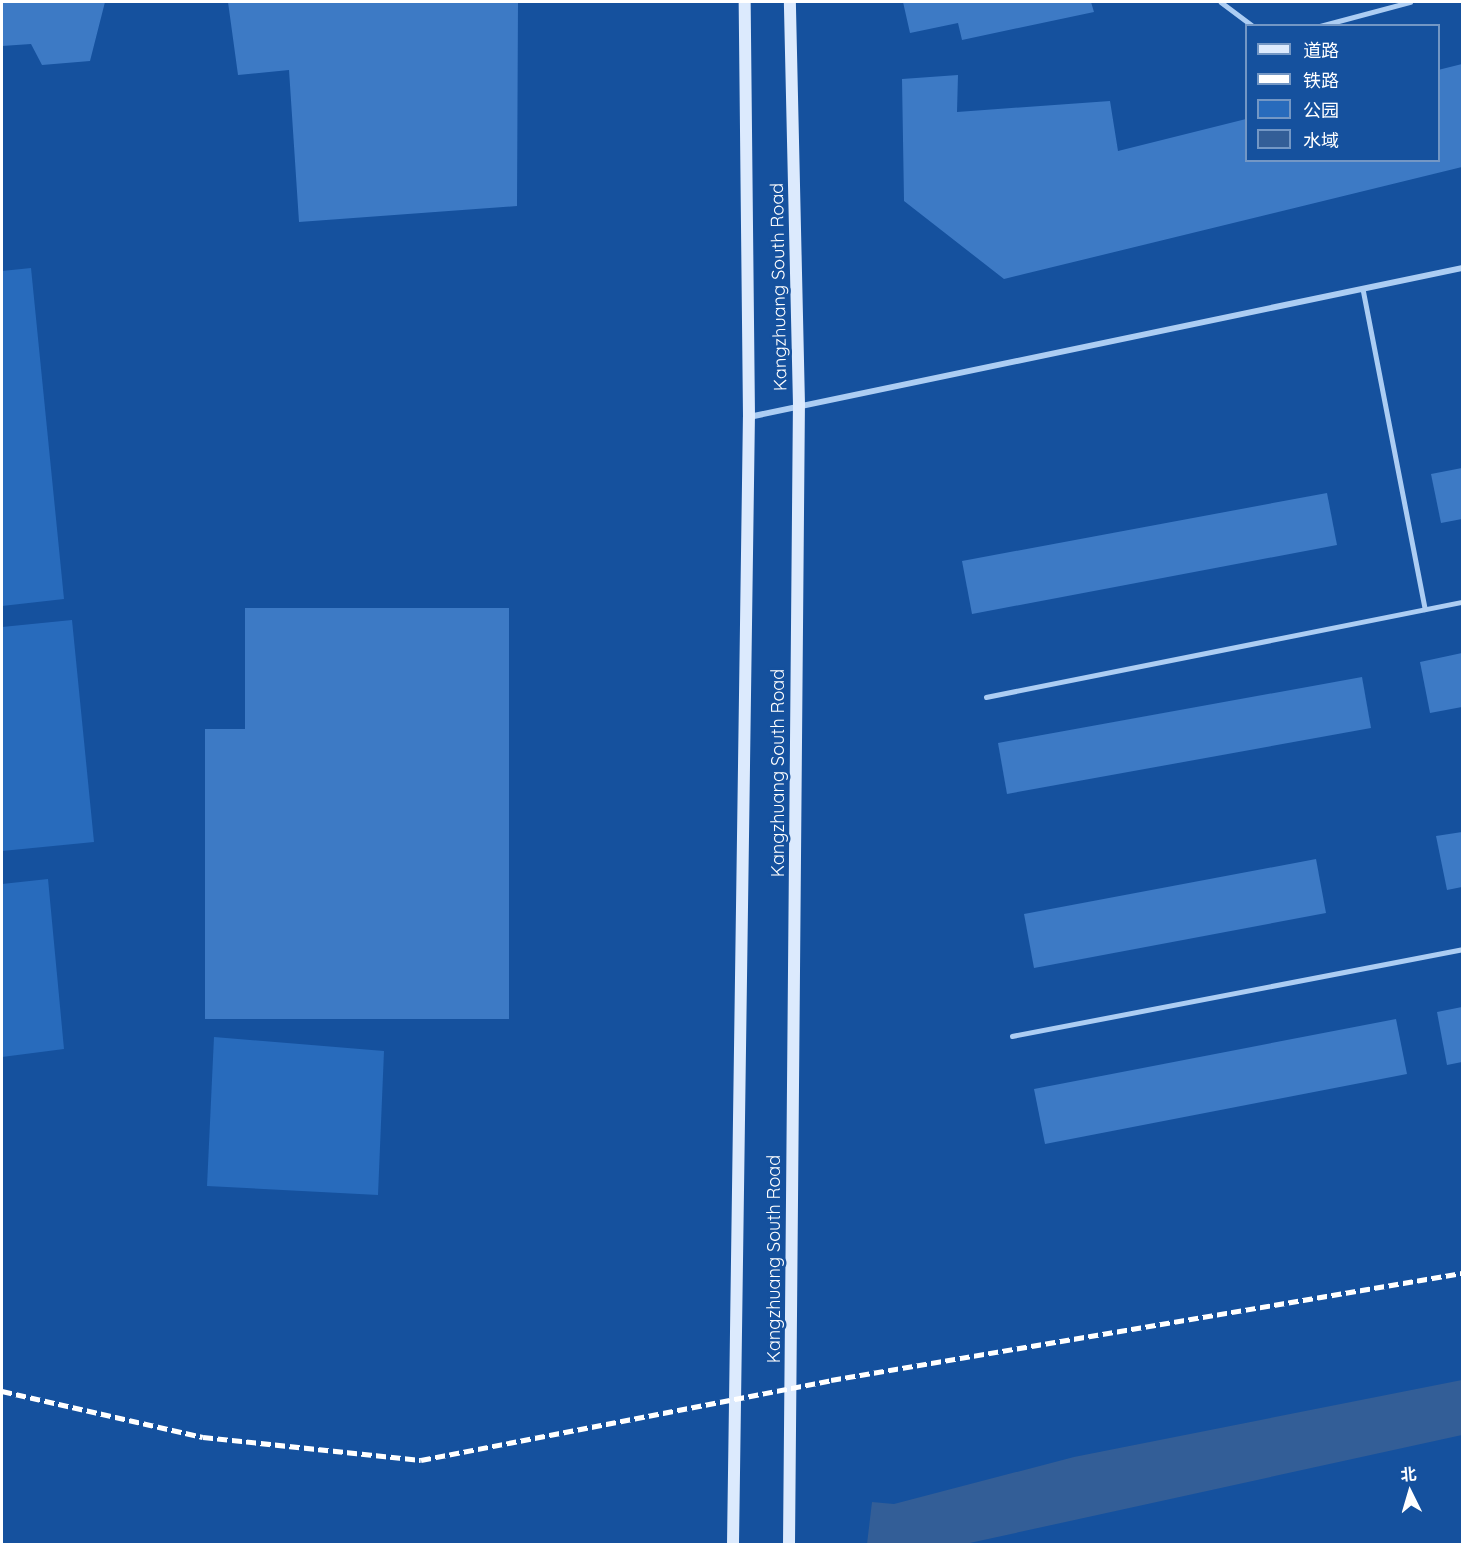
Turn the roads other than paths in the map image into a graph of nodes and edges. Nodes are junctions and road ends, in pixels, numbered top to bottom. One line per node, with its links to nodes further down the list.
1 (745, 2): 10 (main road, Kangzhuang South Road)
2 (790, 2): 9 (main road, Kangzhuang South Road)
3 (1221, 2): 5 (lane)
4 (1410, 2): 6 (lane)
5 (1250, 24)
6 (1328, 24)
7 (1462, 268): 8 (street)
8 (1363, 289): 9 (street); 12 (lane)
9 (799, 405): 10 (street); 17 (main road, Kangzhuang South Road)
10 (749, 417): 16 (main road, Kangzhuang South Road)
11 (1462, 602): 12 (lane)
12 (1425, 609): 13 (lane)
13 (986, 697)
14 (1462, 949): 15 (lane)
15 (1012, 1036)
16 (733, 1545)
17 (789, 1545)

